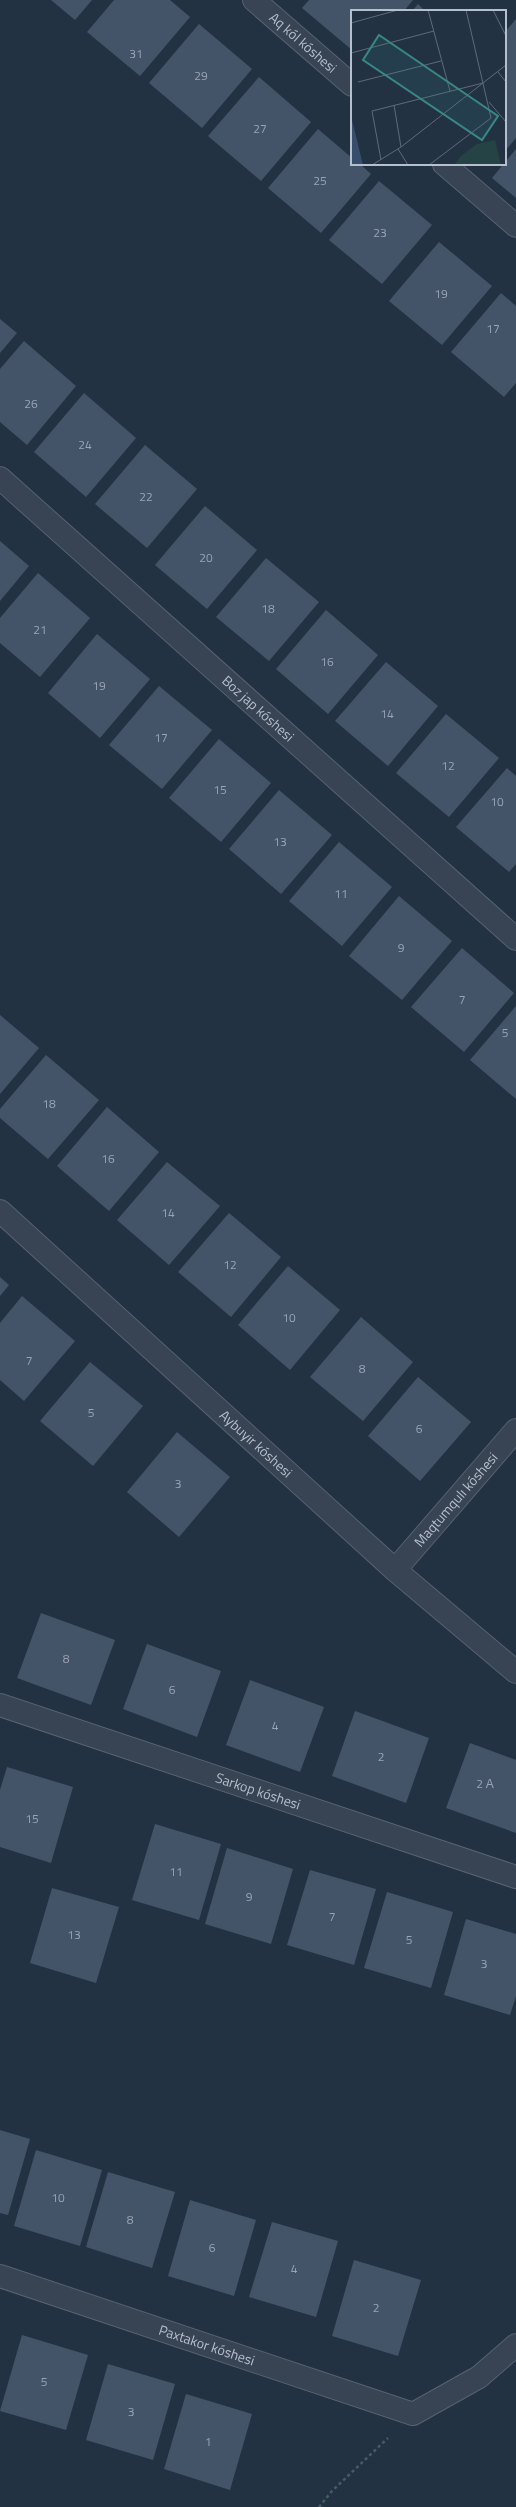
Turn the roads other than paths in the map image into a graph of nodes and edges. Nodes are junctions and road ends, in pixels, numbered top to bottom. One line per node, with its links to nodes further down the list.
1 (254, 0): 2 (street, Aq kól kóshesi)
2 (351, 84)
3 (445, 165): 4 (street)
4 (516, 226)
5 (0, 478): 6 (street, Boz jap kóshesi)
6 (516, 939)
7 (0, 1211): 9 (street, Aybuyir kóshesi)
8 (516, 1430): 9 (street, Maqtumqulı kóshesi)
9 (395, 1570): 10 (street, Aybuyir kóshesi)
10 (516, 1672)
11 (0, 1704): 12 (street, Sarkop kóshesi)
12 (516, 1877)
13 (0, 2276): 14 (street, Paxtakor kóshesi)
14 (516, 2345)

